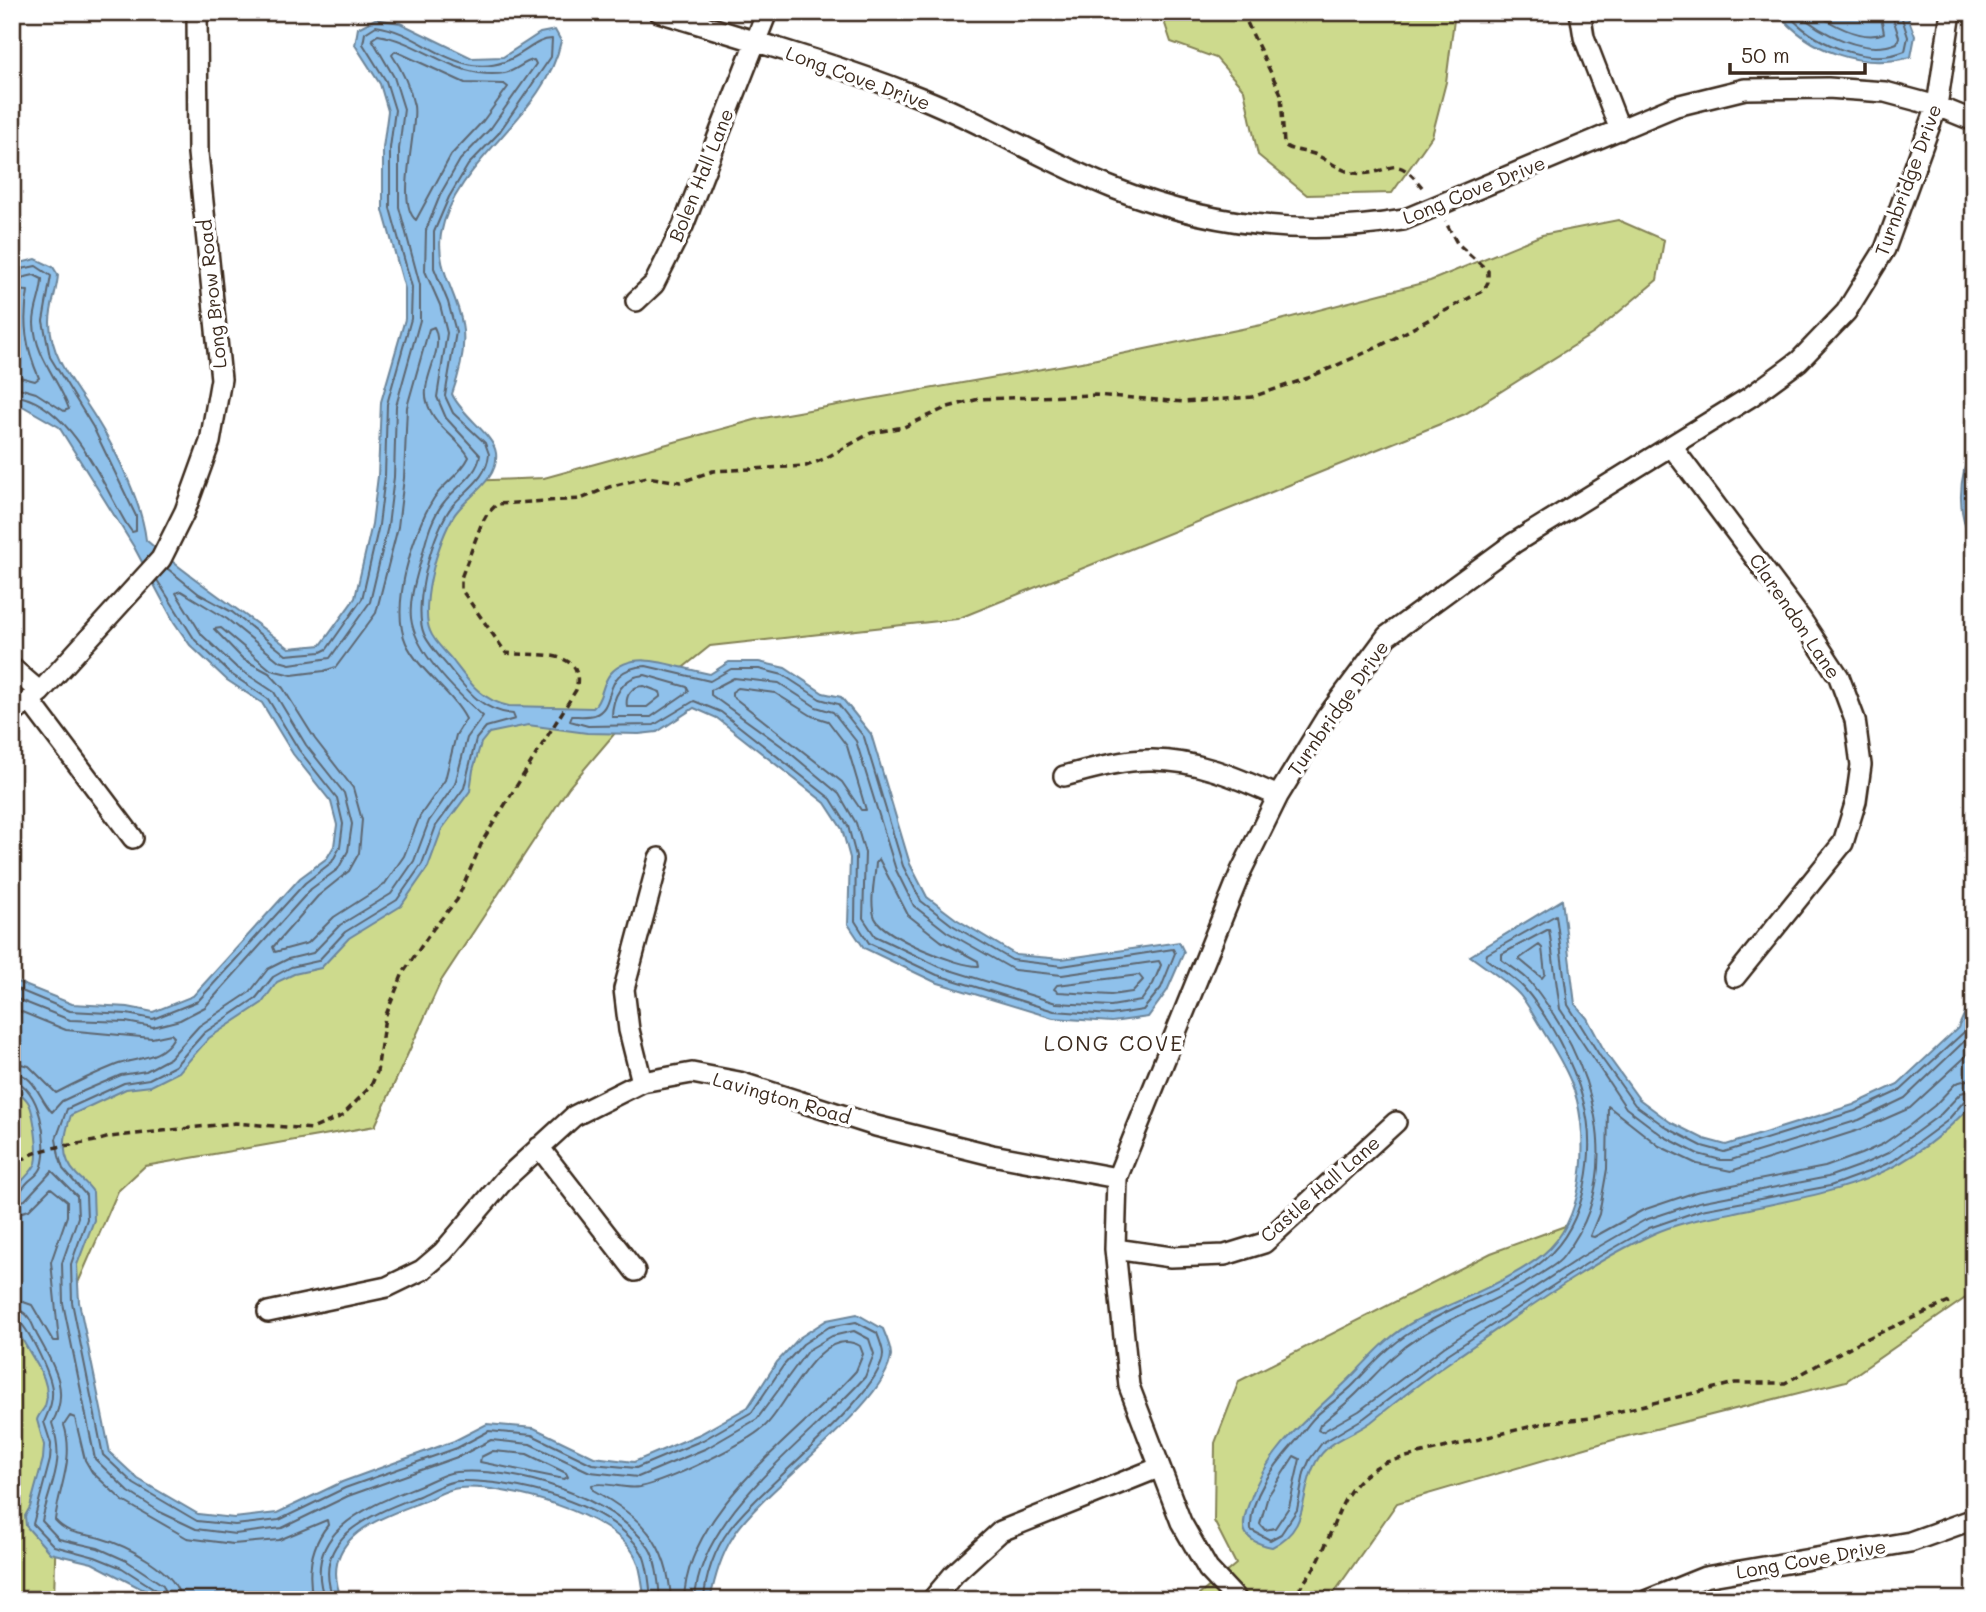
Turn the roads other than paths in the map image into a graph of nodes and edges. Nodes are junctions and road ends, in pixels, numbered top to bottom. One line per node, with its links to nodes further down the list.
1 (197, 12): 13 (street, Long Brow Road)
2 (659, 12): 6 (street, Long Cove Drive)
3 (768, 12): 6 (street, Bolen Hall Lane)
4 (1580, 12): 9 (street)
5 (1951, 12): 7 (street, Turnbridge Drive)
6 (755, 42): 9 (street, Long Cove Drive); 10 (street, Bolen Hall Lane)
7 (1937, 106): 8 (street, Long Cove Drive); 9 (street, Long Cove Drive); 11 (street, Turnbridge Drive)
8 (1974, 121)
9 (1620, 130)
10 (636, 301)
11 (1672, 447): 16 (street, Turnbridge Drive); 19 (street, Clarendon Lane)
12 (12, 668): 13 (street)
13 (35, 697): 14 (street, Long Brow Road); 17 (street)
14 (12, 714)
15 (1064, 776): 16 (street)
16 (1278, 796): 23 (street, Turnbridge Drive)
17 (133, 838)
18 (659, 859): 20 (street)
19 (1735, 977)
20 (642, 1082): 22 (street, Lavington Road); 23 (street, Lavington Road)
21 (1396, 1122): 24 (street, Castle Hall Lane)
22 (539, 1147): 25 (street); 26 (street, Lavington Road)
23 (1117, 1178): 24 (street, Turnbridge Drive)
24 (1115, 1250): 27 (street, Turnbridge Drive)
25 (635, 1270)
26 (268, 1312)
27 (1158, 1468): 29 (street); 30 (street, Turnbridge Drive)
28 (1974, 1519): 31 (street, Long Cove Drive)
29 (932, 1600)
30 (1237, 1600)
31 (1648, 1600)

